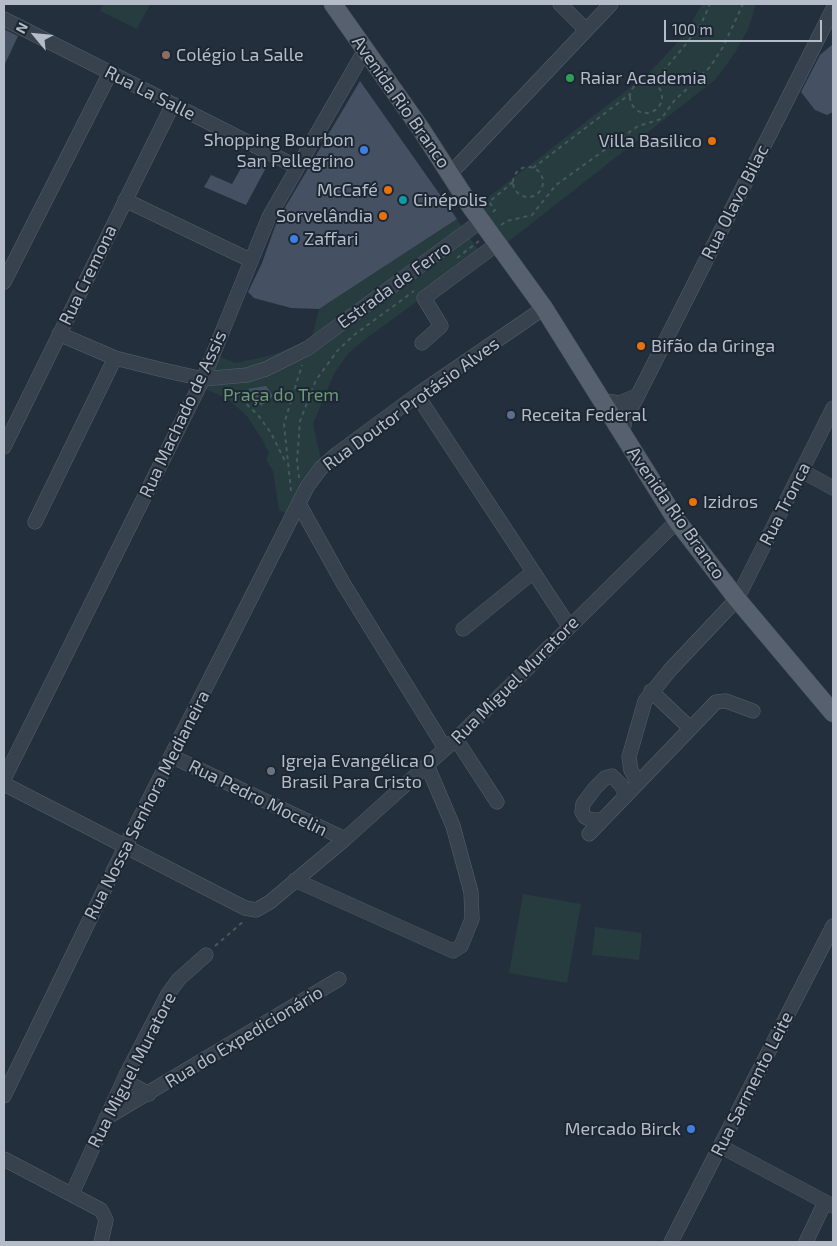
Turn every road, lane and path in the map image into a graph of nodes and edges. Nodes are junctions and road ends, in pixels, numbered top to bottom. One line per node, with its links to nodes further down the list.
1 (333, 4): 10 (main road, Avenida Rio Branco)
2 (560, 4): 9 (street)
3 (611, 4): 9 (street)
4 (710, 4): 12 (path)
5 (743, 4): 20 (path)
6 (833, 9): 8 (street, Rua Olavo Bilac)
7 (4, 19): 11 (street, Rua La Salle)
8 (829, 22): 31 (street, Rua Olavo Bilac)
9 (586, 30): 17 (street)
10 (365, 50): 15 (street, Rua Machado de Assis); 17 (main road, Avenida Rio Branco)
11 (110, 72): 14 (street, Rua La Salle); 22 (street)
12 (650, 81): 13 (path); 13 (path)
13 (630, 94): 16 (path)
14 (172, 104): 15 (street, Rua La Salle); 19 (street, Rua Cremona)
15 (297, 167): 21 (street, Rua Machado de Assis)
16 (533, 168): 18 (path); 18 (path)
17 (450, 174): 20 (main road, Avenida Rio Branco)
18 (513, 182): 20 (path)
19 (125, 200): 21 (street); 24 (street, Rua Cremona)
20 (489, 233): 23 (main road, Avenida Rio Branco); 25 (street); 26 (street, Estrada de Ferro)
21 (250, 260): 29 (street, Rua Machado de Assis)
22 (4, 282)
23 (544, 308): 30 (street, Rua Doutor Protásio Alves); 32 (main road, Avenida Rio Branco)
24 (59, 334): 28 (street, Estrada de Ferro); 35 (street, Rua Cremona)
25 (422, 343)
26 (308, 348): 29 (street, Estrada de Ferro); 36 (path)
27 (338, 350): 38 (path)
28 (115, 358): 29 (street, Estrada de Ferro); 42 (street)
29 (209, 378): 36 (path); 54 (street, Rua Machado de Assis)
30 (417, 395): 38 (street, Rua Doutor Protásio Alves); 43 (street)
31 (638, 395): 32 (street); 34 (street, Rua Olavo Bilac)
32 (598, 396): 34 (main road, Avenida Rio Branco)
33 (833, 408): 37 (street, Rua Tronca)
34 (622, 436): 41 (main road, Avenida Rio Branco)
35 (4, 447)
36 (287, 463): 40 (path)
37 (802, 471): 39 (street); 44 (street, Rua Tronca)
38 (307, 486): 40 (street, Rua Doutor Protásio Alves)
39 (833, 488)
40 (296, 509): 51 (street); 52 (street, Rua Nossa Senhora Medianeira)
41 (677, 521): 44 (main road, Avenida Rio Branco); 45 (street, Rua Miguel Muratore)
42 (35, 522)
43 (532, 572): 45 (street); 46 (street)
44 (737, 599): 47 (street, Rua Tronca); 49 (main road, Avenida Rio Branco)
45 (569, 626): 51 (street, Rua Miguel Muratore)
46 (463, 629)
47 (651, 691): 50 (street); 55 (street)
48 (753, 710): 50 (street)
49 (833, 714)
50 (690, 728): 55 (street)
51 (451, 744): 53 (street, Rua Miguel Muratore); 58 (street)
52 (171, 756): 61 (street, Rua Pedro Mocelin); 62 (street, Rua Nossa Senhora Medianeira)
53 (427, 764): 61 (street, Rua Miguel Muratore); 63 (street)
54 (4, 779)
55 (638, 783): 57 (street)
56 (4, 784): 62 (street)
57 (626, 795): 59 (street); 59 (street)
58 (497, 802)
59 (601, 820): 60 (street)
60 (588, 834)
61 (345, 840): 63 (street, Rua Miguel Muratore)
62 (126, 845): 64 (street); 70 (street, Rua Nossa Senhora Medianeira)
63 (295, 880): 64 (street, Rua Miguel Muratore)
64 (256, 910): 66 (path)
65 (833, 926): 72 (street, Rua Sarmento Leite)
66 (206, 954): 68 (street, Rua Miguel Muratore)
67 (339, 979): 69 (street, Rua do Expedicionário)
68 (126, 1074): 69 (street, Rua do Expedicionário); 71 (street, Rua Miguel Muratore)
69 (149, 1094): 71 (street, Rua do Expedicionário)
70 (4, 1096)
71 (106, 1118): 74 (street, Rua Miguel Muratore)
72 (720, 1146): 75 (street); 77 (street, Rua Sarmento Leite)
73 (4, 1159): 74 (street)
74 (72, 1194): 76 (street)
75 (829, 1204): 78 (street)
76 (101, 1242)
77 (671, 1242)
78 (806, 1242)

